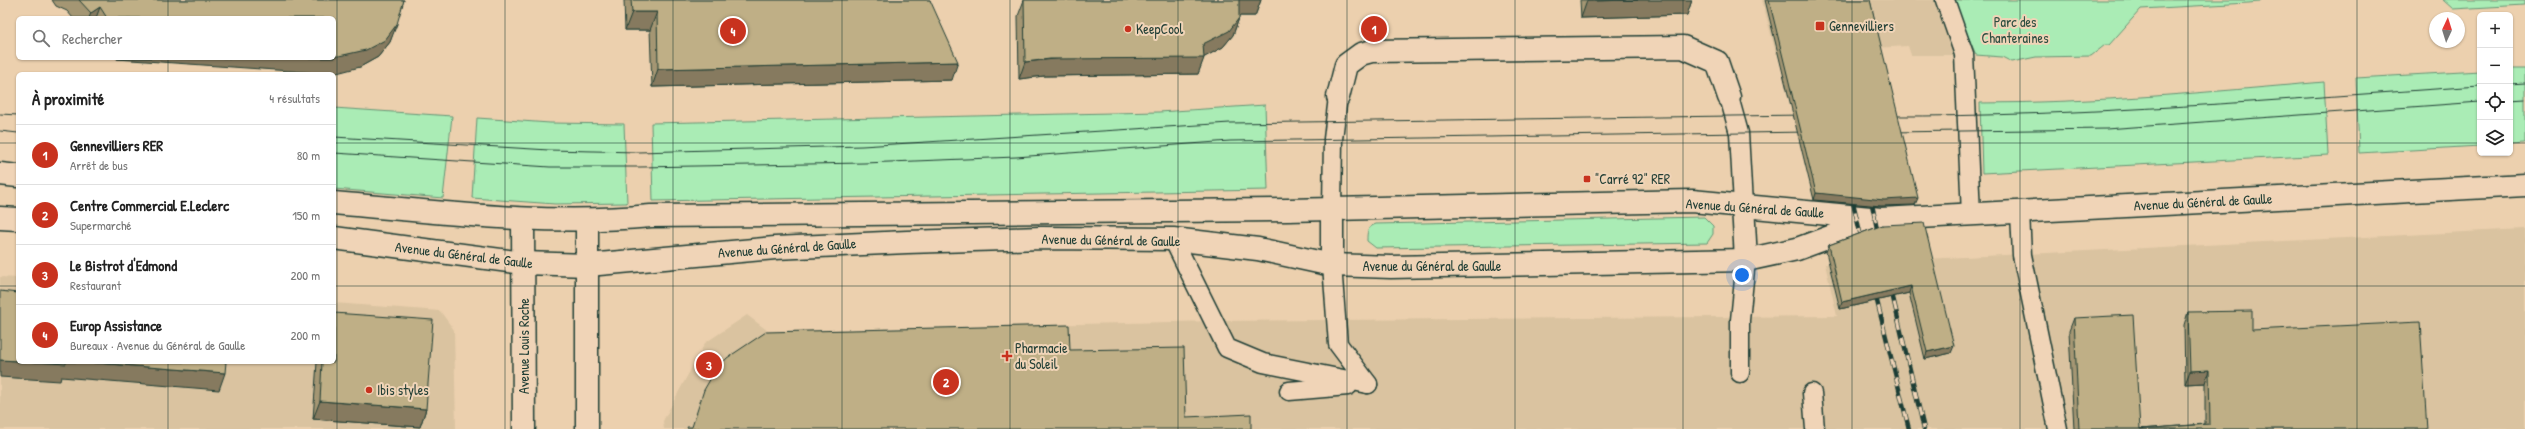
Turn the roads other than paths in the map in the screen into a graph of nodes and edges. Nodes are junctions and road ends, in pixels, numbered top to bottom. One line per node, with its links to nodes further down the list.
1 (1945, 0): 11 (lane)
2 (1338, 97): 3 (main road); 9 (lane)
3 (1729, 97): 8 (lane)
4 (0, 174): 5 (main road)
5 (16, 176)
6 (2525, 185): 10 (main road, Avenue du Général de Gaulle)
7 (336, 203): 15 (main road, Avenue du Général de Gaulle)
8 (1743, 205): 9 (main road, Avenue du Général de Gaulle); 14 (main road, Avenue du Général de Gaulle); 19 (main road)
9 (1332, 209): 16 (main road, Avenue du Général de Gaulle); 21 (main road)
10 (2020, 213): 11 (main road, Avenue du Général de Gaulle); 30 (lane)
11 (1971, 215): 14 (main road, Avenue du Général de Gaulle)
12 (0, 218): 13 (main road)
13 (16, 219)
14 (1881, 219): 19 (main road, Avenue du Général de Gaulle)
15 (523, 220): 16 (main road, Avenue du Général de Gaulle); 20 (main road, Avenue Louis Roche)
16 (587, 221): 22 (main road)
17 (336, 238): 20 (main road, Avenue du Général de Gaulle)
18 (1173, 239): 21 (main road, Avenue du Général de Gaulle); 22 (main road, Avenue du Général de Gaulle); 24 (lane)
19 (1746, 260): 21 (main road, Avenue du Général de Gaulle); 23 (lane)
20 (523, 263): 22 (main road, Avenue du Général de Gaulle); 27 (main road, Avenue Louis Roche)
21 (1332, 264): 24 (lane)
22 (588, 265): 28 (main road)
23 (1740, 373)
24 (1368, 384): 25 (lane)
25 (1289, 391)
26 (1812, 393): 29 (lane)
27 (524, 429)
28 (587, 429)
29 (1815, 429)
30 (2058, 429)

